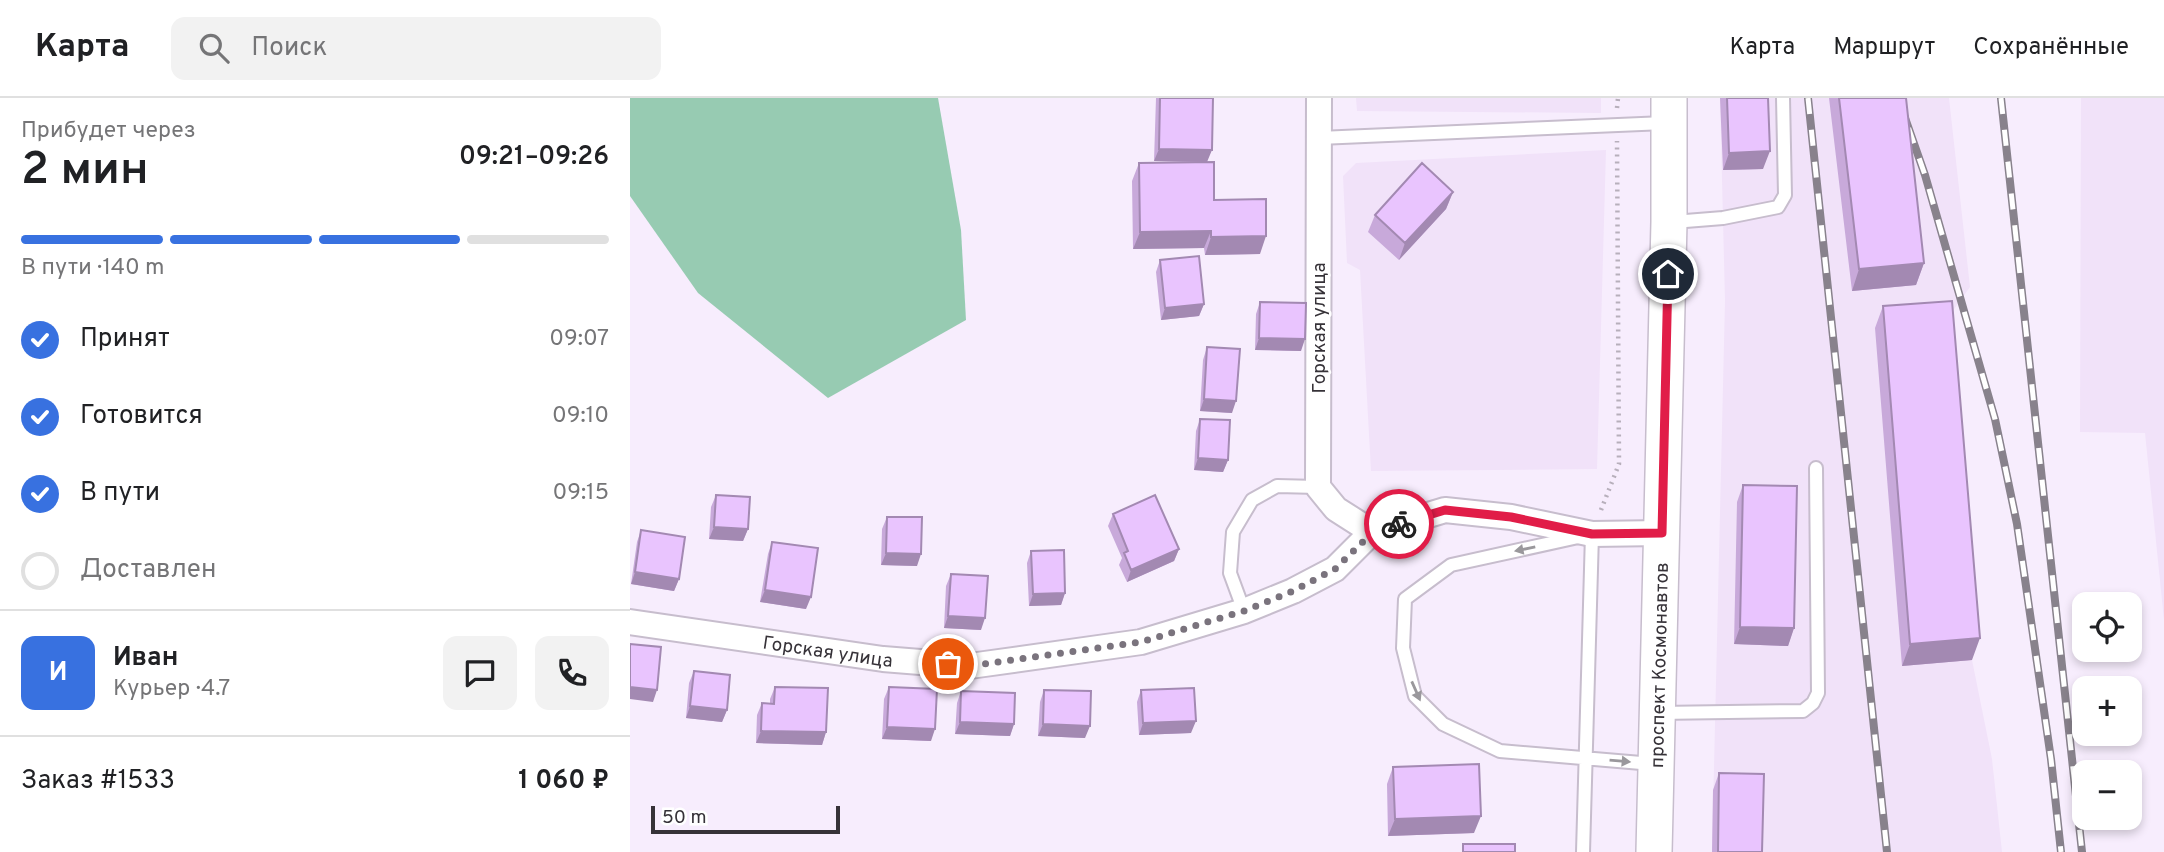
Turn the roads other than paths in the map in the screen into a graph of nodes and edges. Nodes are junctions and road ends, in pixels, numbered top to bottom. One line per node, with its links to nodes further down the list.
1 (1319, 98): 4 (street, Горская улица)
2 (1783, 98): 5 (lane)
3 (1669, 110): 4 (lane); 5 (main road, проспект Космонавтов)
4 (1319, 138): 7 (street, Горская улица)
5 (1669, 222): 9 (main road, проспект Космонавтов)
6 (1816, 468): 13 (lane)
7 (1318, 487): 8 (street); 11 (lane)
8 (1372, 533): 10 (street, Горская улица); 11 (street, Горская улица)
9 (1662, 533): 10 (street, Горская улица); 13 (main road, проспект Космонавтов)
10 (1592, 534): 14 (lane); 14 (lane, one-way to 14)
11 (1244, 611): 12 (street, Горская улица)
12 (630, 622)
13 (1658, 713): 15 (main road, проспект Космонавтов)
14 (1586, 758): 15 (lane, one-way to 15); 16 (lane)
15 (1657, 764): 17 (main road, проспект Космонавтов)
16 (1583, 852)
17 (1654, 852)

